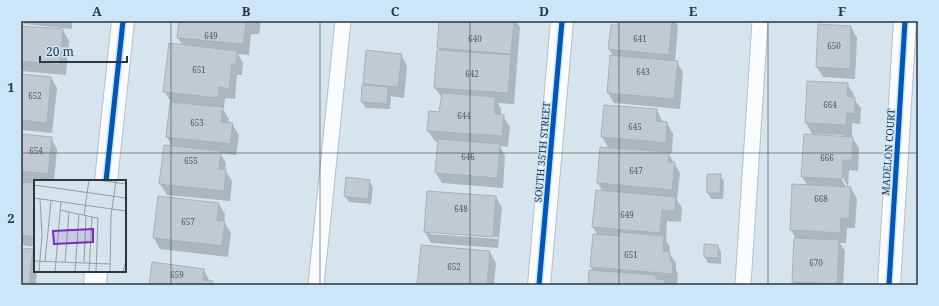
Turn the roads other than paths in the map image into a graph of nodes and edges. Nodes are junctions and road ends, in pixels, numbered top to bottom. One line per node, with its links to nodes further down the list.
1 (123, 21): 6 (street)
2 (343, 21): 9 (lane)
3 (562, 21): 10 (street, SOUTH 35TH STREET)
4 (760, 21): 11 (lane)
5 (905, 21): 12 (street, MADELON COURT)
6 (106, 180)
7 (96, 272): 8 (street)
8 (94, 285)
9 (316, 285)
10 (539, 285)
11 (743, 285)
12 (889, 285)

